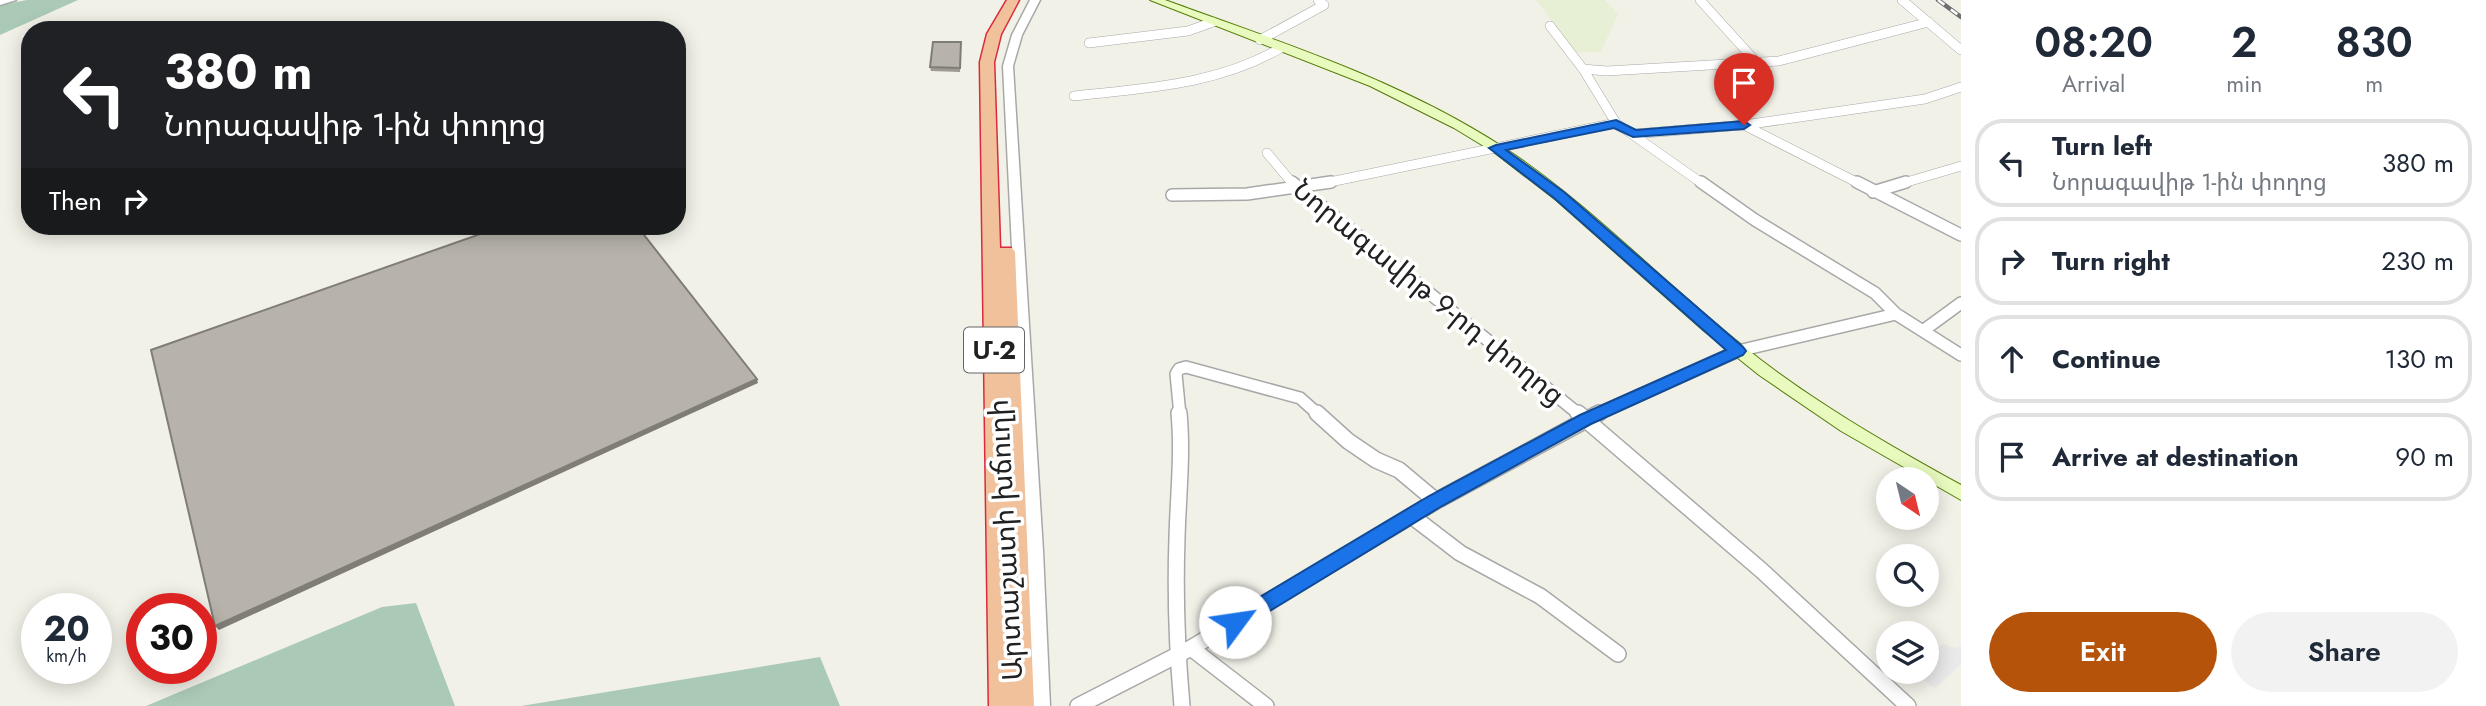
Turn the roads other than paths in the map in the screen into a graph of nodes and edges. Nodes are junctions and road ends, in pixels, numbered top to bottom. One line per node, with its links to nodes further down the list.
1 (10, 0): 9 (street)
2 (1013, 0): 42 (highway, Արտաշատի խճուղի / Մ-2)
3 (1022, 0): 43 (highway, Արտաշատի խճուղի / Մ-2)
4 (1035, 0): 44 (street, Արտաշատի խճուղի)
5 (1155, 0): 10 (main road)
6 (1318, 0): 13 (street)
7 (1699, 0): 17 (street)
8 (1902, 0): 11 (street)
9 (0, 2)
10 (1213, 22): 13 (main road); 14 (street)
11 (1930, 22): 16 (street); 17 (street)
12 (1550, 26): 18 (street)
13 (1260, 40): 15 (main road)
14 (1088, 43)
15 (1281, 48): 20 (street); 24 (main road)
16 (1961, 50)
17 (1758, 64): 18 (street)
18 (1583, 69): 21 (street)
19 (1961, 87): 22 (street)
20 (1074, 96)
21 (1616, 123): 23 (street); 24 (street)
22 (1744, 125): 23 (street); 28 (street)
23 (1633, 134): 32 (street)
24 (1496, 148): 27 (street); 34 (main road)
25 (1267, 153): 27 (street, Նորագավիթ 9-րդ փողոց)
26 (1961, 166): 28 (street)
27 (1296, 187): 29 (street); 36 (street, Նորագավիթ 9-րդ փողոց)
28 (1873, 192): 30 (street)
29 (1172, 195)
30 (1961, 235)
31 (1961, 303): 33 (street)
32 (1896, 314): 33 (street); 34 (street)
33 (1924, 330): 35 (street)
34 (1738, 351): 36 (street); 37 (main road)
35 (1961, 355)
36 (1586, 419): 38 (street); 48 (street, Նորագավիթ 9-րդ փողոց)
37 (1961, 493)
38 (1436, 501): 39 (street); 40 (street)
39 (1413, 517): 40 (street); 41 (street)
40 (1184, 651): 45 (street); 46 (street); 47 (street)
41 (1618, 654)
42 (1002, 706)
43 (1021, 706)
44 (1041, 706)
45 (1078, 706)
46 (1182, 706)
47 (1265, 706)
48 (1908, 706)

